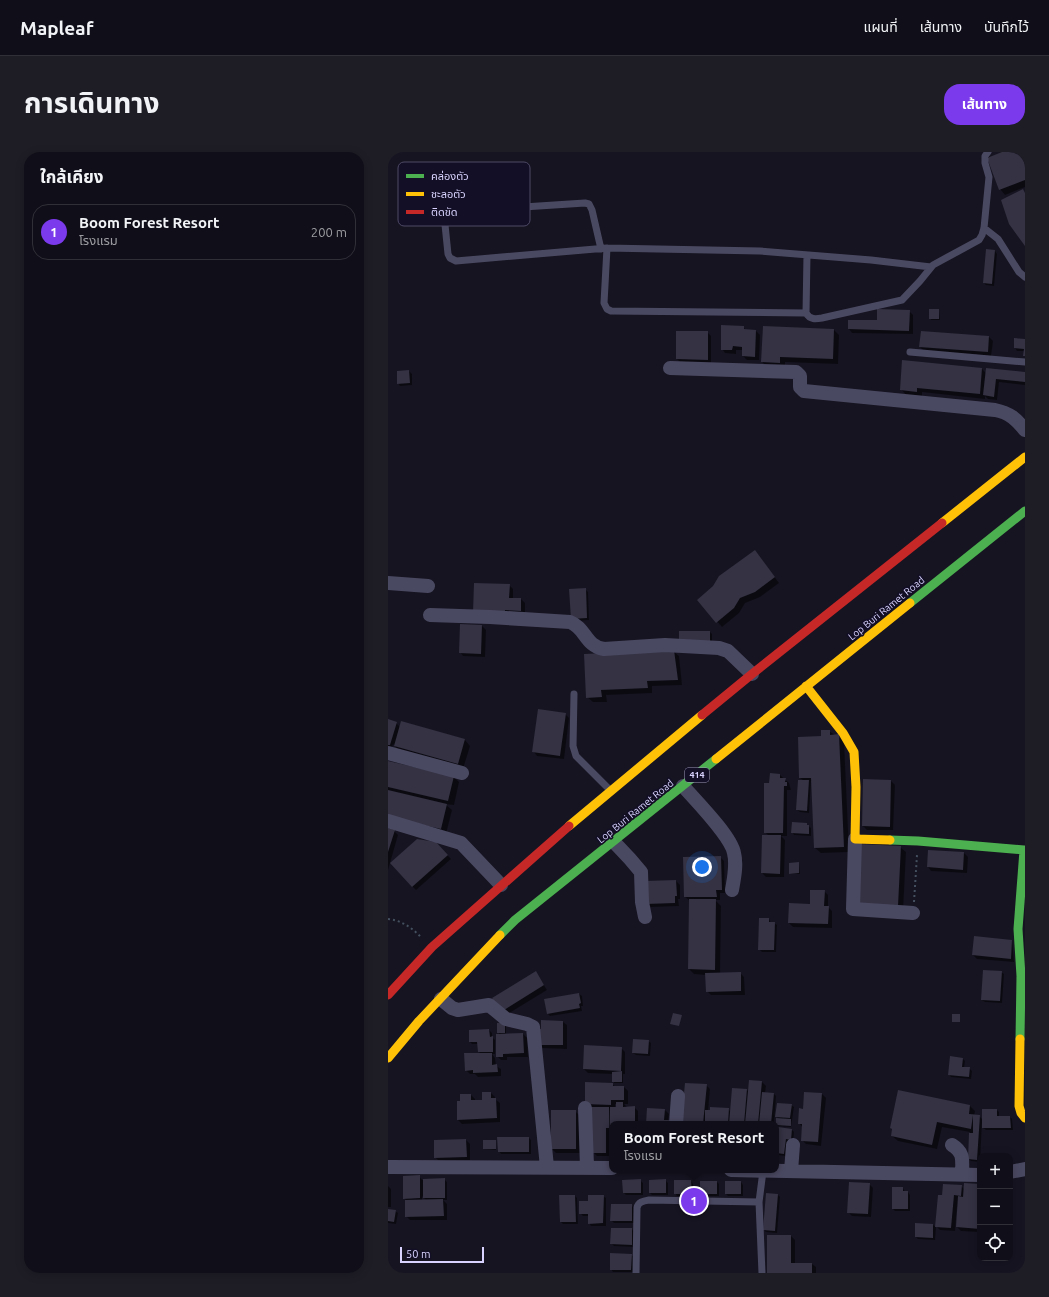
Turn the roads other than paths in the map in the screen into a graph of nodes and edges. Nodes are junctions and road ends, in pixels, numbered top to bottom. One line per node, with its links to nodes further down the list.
1 (988, 152): 4 (lane)
2 (530, 207): 5 (lane)
3 (445, 226): 5 (lane)
4 (984, 228): 7 (lane); 8 (lane)
5 (604, 248): 6 (lane); 9 (lane)
6 (807, 255): 7 (lane); 9 (lane)
7 (931, 267): 9 (lane)
8 (1025, 277)
9 (806, 313)
10 (910, 352): 11 (lane)
11 (1025, 362)
12 (670, 368): 13 (street)
13 (1025, 430)
14 (1025, 457): 19 (main road)
15 (1025, 511): 20 (main road, Lop Buri Ramet Road / 414)
16 (388, 583): 17 (street)
17 (428, 586)
18 (430, 615): 19 (street)
19 (752, 674): 25 (main road)
20 (806, 686): 24 (main road, Lop Buri Ramet Road / 414); 27 (main road)
21 (574, 694): 25 (lane)
22 (388, 753): 23 (street)
23 (462, 773)
24 (683, 786): 28 (main road, Lop Buri Ramet Road / 414); 30 (street)
25 (612, 792): 29 (main road)
26 (388, 822): 29 (street)
27 (855, 839): 31 (street); 35 (main road)
28 (614, 842): 32 (street); 34 (main road, Lop Buri Ramet Road / 414)
29 (501, 884): 33 (main road)
30 (732, 890)
31 (913, 913)
32 (645, 917)
33 (388, 996)
34 (441, 999): 36 (main road, Lop Buri Ramet Road / 414); 44 (street)
35 (1023, 1043): 39 (main road)
36 (388, 1058)
37 (678, 1096): 40 (street)
38 (585, 1108): 45 (street)
39 (1025, 1118)
40 (676, 1121)
41 (793, 1145): 49 (street)
42 (952, 1145): 52 (street)
43 (388, 1167): 44 (street)
44 (547, 1167): 45 (street)
45 (587, 1167): 46 (street)
46 (609, 1168)
47 (1025, 1169): 50 (street)
48 (779, 1171): 49 (street)
49 (792, 1171): 52 (street)
50 (1013, 1171)
51 (763, 1173): 54 (lane)
52 (962, 1175): 53 (street)
53 (977, 1175)
54 (759, 1202): 55 (lane); 56 (lane)
55 (636, 1273)
56 (762, 1273)

